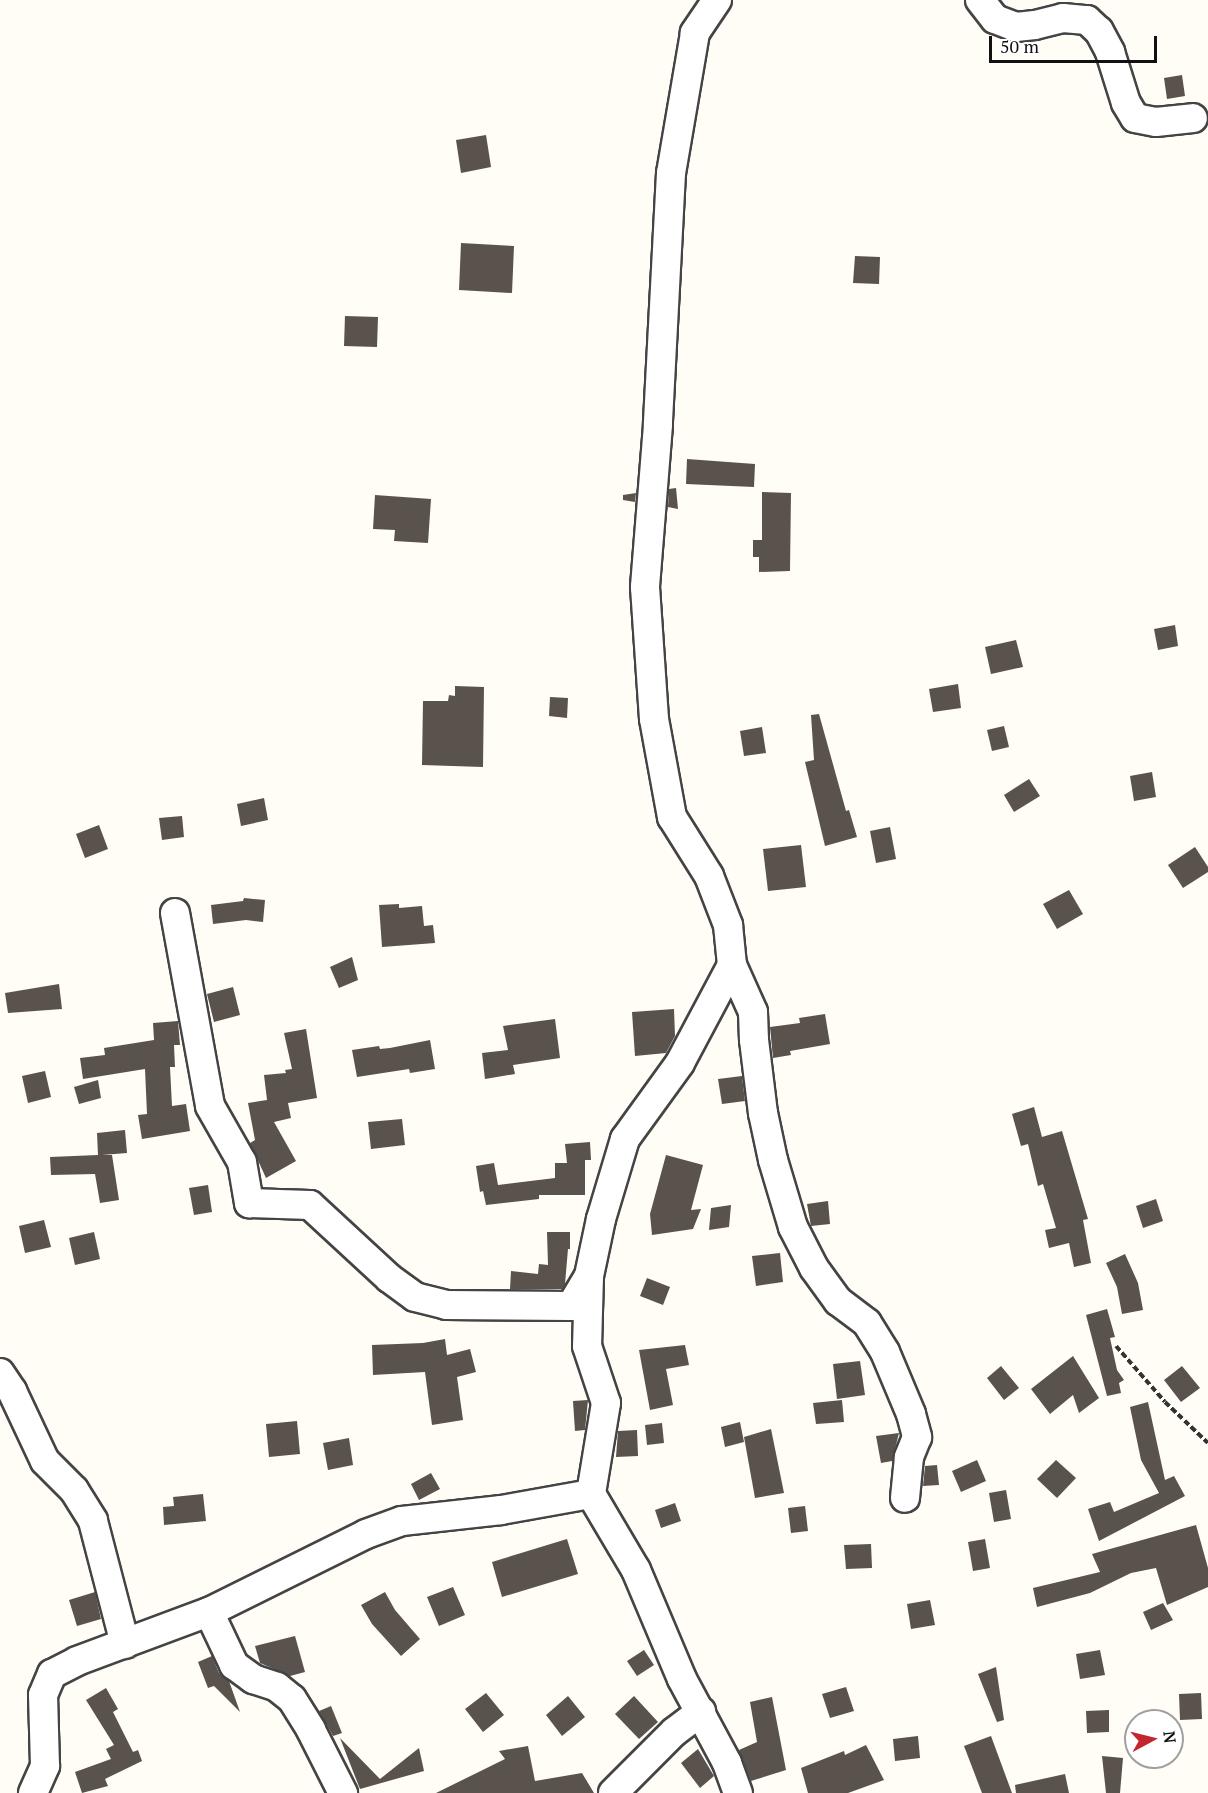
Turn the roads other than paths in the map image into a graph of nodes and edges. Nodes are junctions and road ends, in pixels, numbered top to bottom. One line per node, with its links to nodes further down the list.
1 (717, 0): 5 (street)
2 (980, 0): 3 (street)
3 (1193, 118)
4 (175, 913): 6 (street)
5 (732, 965): 6 (street); 9 (street)
6 (589, 1276): 8 (street)
7 (0, 1373): 11 (street)
8 (591, 1494): 10 (street); 12 (street)
9 (905, 1498)
10 (209, 1612): 11 (street); 14 (street)
11 (125, 1644): 13 (street)
12 (700, 1712): 15 (street); 16 (street)
13 (33, 1793)
14 (343, 1793)
15 (613, 1793)
16 (738, 1793)

